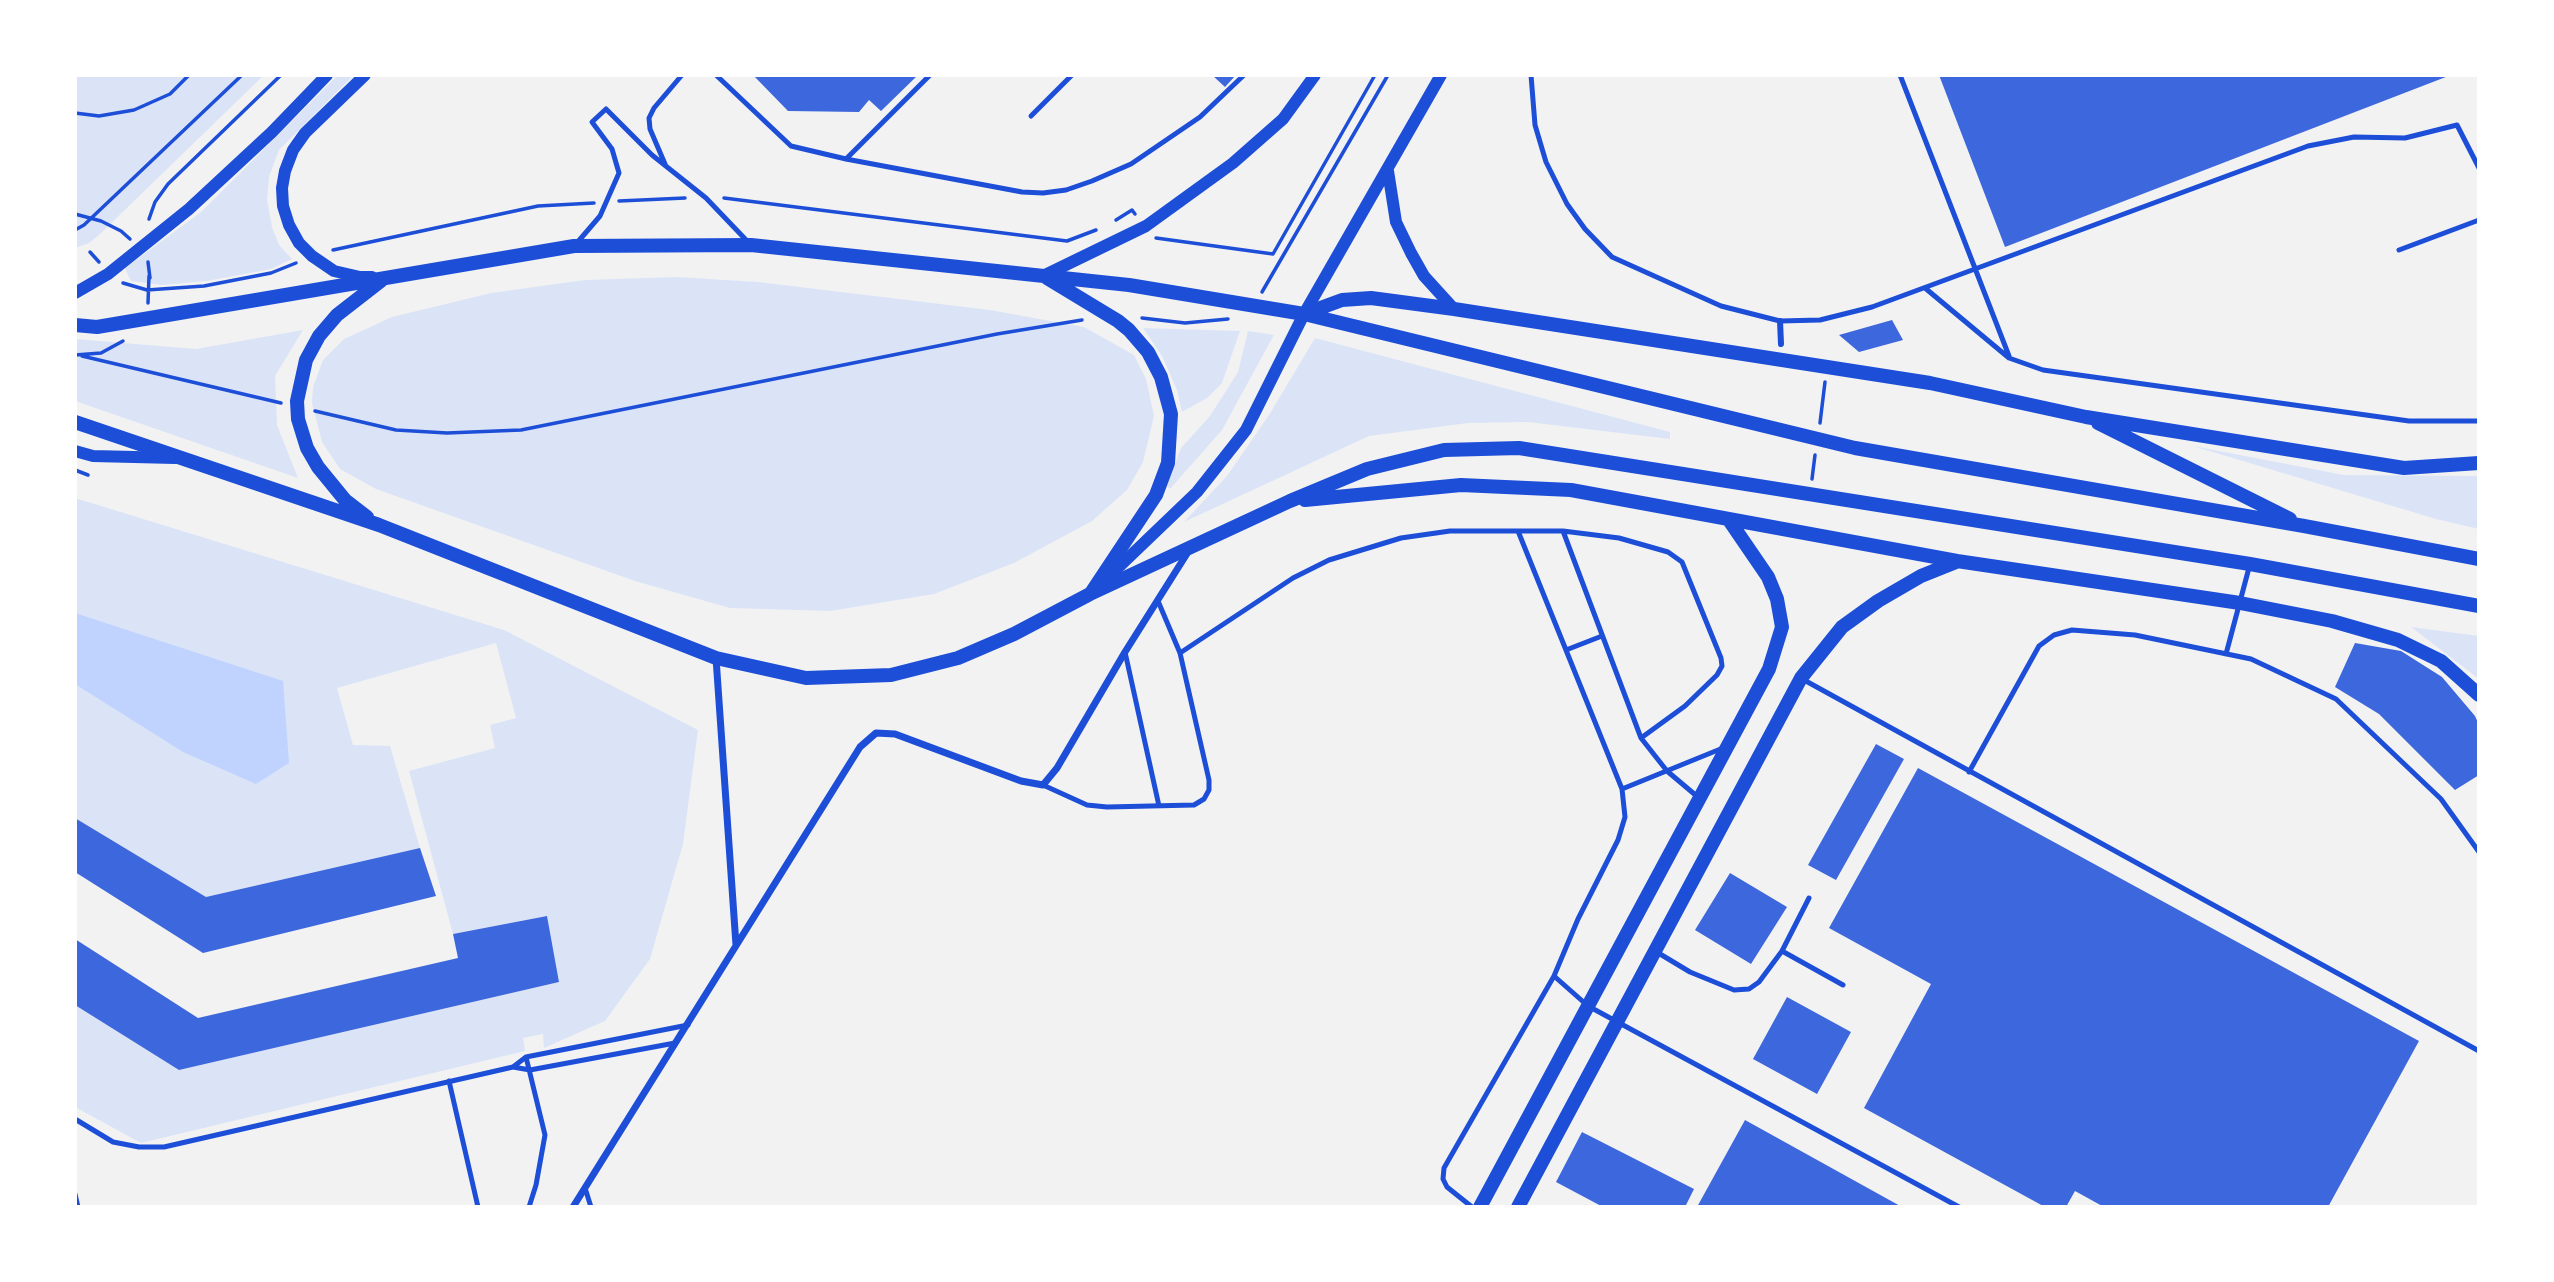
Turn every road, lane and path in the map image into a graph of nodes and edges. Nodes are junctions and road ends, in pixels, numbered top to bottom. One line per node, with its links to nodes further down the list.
1 (189, 75): 17 (path)
2 (242, 75): 26 (path)
3 (281, 75): 25 (path)
4 (327, 75): 38 (street)
5 (365, 75): 35 (street)
6 (682, 75): 20 (lane)
7 (716, 75): 19 (lane)
8 (930, 75): 19 (lane)
9 (1072, 75): 18 (lane)
10 (1244, 75): 19 (lane)
11 (1315, 75): 34 (street)
12 (1375, 75): 27 (path)
13 (1388, 75): 37 (path)
14 (1441, 75): 22 (street)
15 (1531, 75): 45 (lane)
16 (1900, 75): 33 (lane)
17 (75, 113)
18 (1031, 116)
19 (846, 159)
20 (667, 166): 29 (lane); 30 (lane)
21 (2479, 168): 33 (lane)
22 (1388, 171): 40 (street); 41 (street)
23 (75, 214): 28 (path)
24 (2479, 220): 31 (lane)
25 (148, 223)
26 (75, 230)
27 (1156, 239)
28 (135, 245)
29 (751, 245): 30 (main road); 34 (main road)
30 (574, 246): 35 (main road)
31 (2399, 250)
32 (146, 258): 39 (path)
33 (1975, 270): 36 (lane); 51 (lane)
34 (1043, 276): 41 (main road); 72 (main road)
35 (386, 277): 46 (main road); 64 (main road)
36 (1925, 288): 45 (lane); 51 (lane)
37 (1262, 292)
38 (75, 293)
39 (146, 309)
40 (1454, 309): 41 (main road); 54 (main road)
41 (1304, 314): 65 (main road); 72 (street)
42 (1136, 318): 43 (path)
43 (1232, 318)
44 (1086, 319): 53 (path)
45 (1780, 321): 48 (street)
46 (75, 325)
47 (131, 334): 50 (path)
48 (1780, 344)
49 (75, 355): 50 (path)
50 (82, 356): 52 (path)
51 (2009, 358): 55 (lane)
52 (291, 405)
53 (304, 408)
54 (2086, 417): 59 (main road); 65 (main road)
55 (2479, 421)
56 (75, 422): 58 (main road)
57 (75, 451): 58 (street)
58 (183, 458): 64 (main road)
59 (2479, 463)
60 (75, 470): 61 (path)
61 (88, 475)
62 (1290, 501): 63 (main road); 68 (main road); 71 (main road)
63 (1729, 520): 70 (main road); 85 (main road)
64 (379, 525): 81 (main road)
65 (2304, 526): 69 (main road)
66 (1518, 531): 67 (lane); 77 (lane); 79 (lane)
67 (1563, 531): 76 (lane); 84 (lane)
68 (1191, 547): 72 (main road); 73 (street)
69 (2479, 559)
70 (1957, 561): 74 (main road); 82 (main road)
71 (2250, 564): 74 (lane); 75 (main road)
72 (1090, 594): 81 (main road)
73 (1158, 601): 78 (street); 79 (lane)
74 (2240, 603): 80 (lane); 83 (main road)
75 (2479, 606)
76 (1602, 636): 77 (lane); 84 (lane)
77 (1566, 650): 89 (lane)
78 (1125, 652): 88 (street); 91 (lane)
79 (1180, 653): 91 (lane)
80 (2226, 653): 87 (lane); 92 (lane)
81 (716, 659): 94 (street)
82 (1801, 678): 87 (lane); 95 (main road)
83 (2479, 695)
84 (1641, 738): 86 (lane)
85 (1728, 746): 86 (lane); 90 (main road)
86 (1667, 771): 89 (lane); 90 (lane)
87 (1969, 772): 103 (lane)
88 (1044, 785): 91 (lane); 94 (street)
89 (1622, 789): 97 (lane)
90 (1700, 798): 99 (main road)
91 (1159, 806)
92 (2479, 852)
93 (1810, 898): 96 (lane)
94 (736, 945): 101 (street)
95 (1655, 951): 96 (lane); 100 (main road)
96 (1782, 951): 98 (lane)
97 (1554, 976): 99 (lane); 117 (lane)
98 (1843, 985)
99 (1588, 1006): 100 (lane); 118 (main road)
100 (1617, 1022): 111 (main road); 119 (lane)
101 (688, 1025): 102 (street); 104 (lane)
102 (676, 1043): 106 (lane); 109 (street)
103 (2479, 1051)
104 (526, 1057): 105 (lane); 106 (lane)
105 (513, 1067): 106 (lane); 107 (lane)
106 (530, 1070): 114 (lane)
107 (449, 1082): 108 (lane); 113 (lane)
108 (75, 1119)
109 (585, 1188): 115 (street); 116 (lane)
110 (75, 1195): 112 (lane)
111 (1523, 1205)
112 (78, 1207)
113 (478, 1207)
114 (528, 1207)
115 (573, 1207)
116 (591, 1207)
117 (1472, 1207)
118 (1480, 1207)
119 (1959, 1207)

